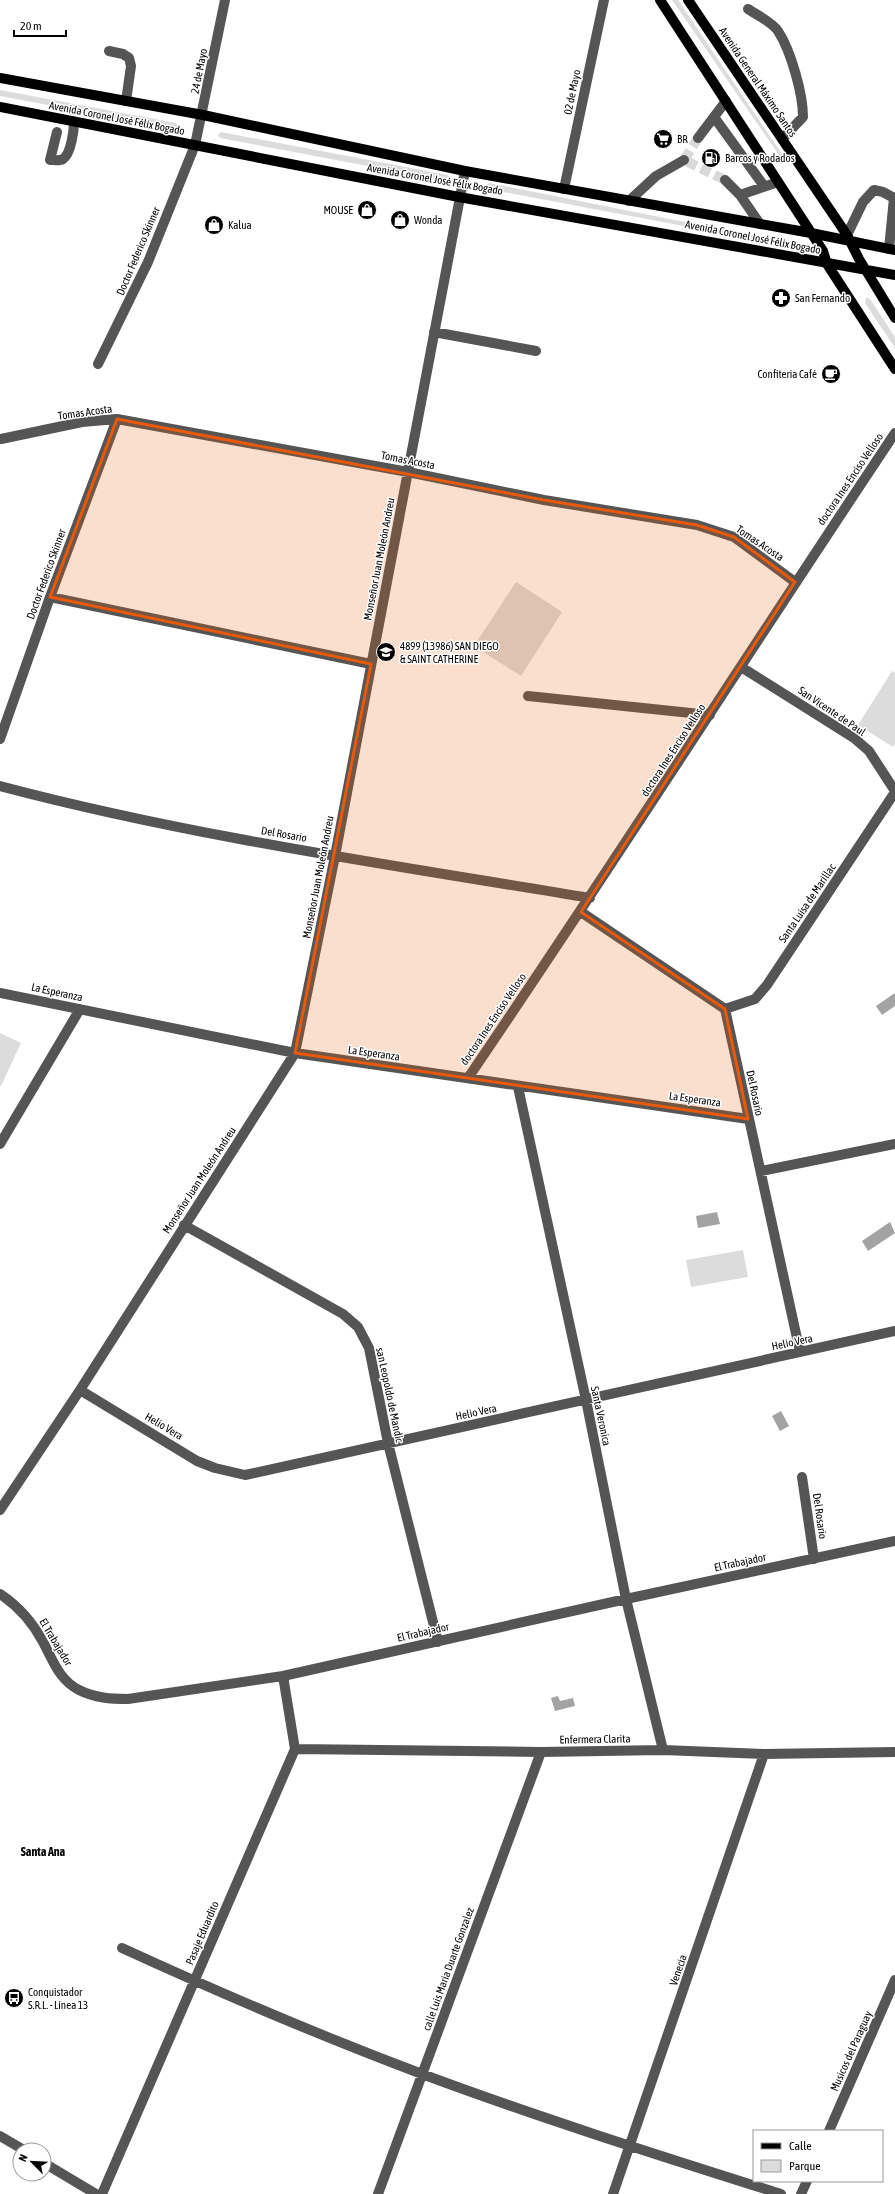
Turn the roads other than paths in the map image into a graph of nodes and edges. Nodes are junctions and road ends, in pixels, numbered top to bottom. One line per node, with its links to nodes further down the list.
1 (225, 0): 11 (street, 24 de Mayo)
2 (604, 0): 23 (street, 02 de Mayo)
3 (660, 0): 9 (main road)
4 (688, 0): 16 (main road, Avenida General Máximo Santos)
5 (748, 9): 16 (street)
6 (109, 51): 8 (street)
7 (0, 78): 8 (main road, Avenida Coronel José Félix Bogado)
8 (126, 101): 11 (main road, Avenida Coronel José Félix Bogado)
9 (726, 101): 12 (street); 21 (main road)
10 (0, 107): 13 (main road, Avenida Coronel José Félix Bogado)
11 (203, 115): 17 (street, 24 de Mayo); 19 (main road, Avenida Coronel José Félix Bogado)
12 (714, 117): 15 (street); 22 (street)
13 (74, 122): 14 (street); 17 (main road, Avenida Coronel José Félix Bogado)
14 (57, 132)
15 (698, 138)
16 (782, 139): 29 (main road, Avenida General Máximo Santos)
17 (195, 146): 25 (main road, Avenida Coronel José Félix Bogado); 37 (street, Doctor Federico Skinner)
18 (684, 160): 26 (street)
19 (466, 171): 23 (main road, Avenida Coronel José Félix Bogado); 25 (street, Monseñor Juan Moleón Andreu)
20 (725, 180): 24 (street)
21 (778, 182): 22 (street); 28 (main road)
22 (764, 186): 24 (street)
23 (564, 189): 26 (main road, Avenida Coronel José Félix Bogado)
24 (740, 195): 27 (street)
25 (460, 197): 31 (main road, Avenida Coronel José Félix Bogado); 35 (street, Monseñor Juan Moleón Andreu)
26 (629, 201): 27 (main road, Avenida Coronel José Félix Bogado)
27 (760, 224): 28 (main road, Avenida Coronel José Félix Bogado)
28 (812, 233): 29 (main road, Avenida Coronel José Félix Bogado); 31 (main road)
29 (850, 239): 30 (main road, Avenida Coronel José Félix Bogado); 30 (street); 32 (main road, Avenida General Máximo Santos)
30 (892, 250)
31 (828, 264): 32 (main road, Avenida Coronel José Félix Bogado); 38 (main road)
32 (866, 269): 33 (main road, Avenida Coronel José Félix Bogado); 34 (main road, Avenida General Máximo Santos)
33 (895, 275)
34 (895, 318)
35 (434, 332): 36 (street); 42 (street, Monseñor Juan Moleón Andreu)
36 (536, 351)
37 (98, 364)
38 (895, 369)
39 (117, 419): 41 (street, Tomas Acosta); 42 (street, Tomas Acosta); 44 (street, Doctor Federico Skinner)
40 (895, 433): 43 (street, doctora Ines Enciso Velloso)
41 (1, 439)
42 (408, 472): 43 (street, Tomas Acosta); 45 (street, Monseñor Juan Moleón Andreu)
43 (795, 582): 46 (street, doctora Ines Enciso Velloso)
44 (50, 597): 45 (street); 49 (street, Doctor Federico Skinner)
45 (371, 664): 52 (street, Monseñor Juan Moleón Andreu)
46 (740, 666): 48 (street, doctora Ines Enciso Velloso); 51 (street, San Vicente de Paul)
47 (528, 696): 48 (street)
48 (710, 715): 53 (street, doctora Ines Enciso Velloso)
49 (0, 739)
50 (0, 786): 52 (street, Del Rosario)
51 (895, 791): 57 (street, Santa Luisa de Marillac)
52 (335, 856): 53 (street, Del Rosario); 58 (street, Monseñor Juan Moleón Andreu)
53 (590, 898): 54 (street, doctora Ines Enciso Velloso)
54 (581, 912): 57 (street); 59 (street, doctora Ines Enciso Velloso)
55 (0, 993): 56 (street, La Esperanza)
56 (80, 1009): 58 (street, La Esperanza); 62 (street)
57 (725, 1009): 61 (street, Del Rosario)
58 (295, 1053): 59 (street, La Esperanza); 65 (street, Monseñor Juan Moleón Andreu)
59 (468, 1078): 60 (street, La Esperanza)
60 (518, 1087): 61 (street, La Esperanza); 69 (street, Santa Veronica)
61 (748, 1119): 64 (street, Del Rosario)
62 (0, 1144)
63 (895, 1144): 64 (street)
64 (761, 1171): 67 (street, Del Rosario)
65 (184, 1225): 68 (street, Monseñor Juan Moleón Andreu); 70 (street, san Leopoldo de Mandic)
66 (895, 1331): 67 (street, Helio Vera)
67 (800, 1352): 69 (street, Helio Vera)
68 (80, 1390): 70 (street, Helio Vera); 72 (street, Monseñor Juan Moleón Andreu)
69 (586, 1400): 70 (street, Helio Vera); 76 (street, Santa Veronica)
70 (388, 1443): 77 (street, san Leopoldo de Mandic)
71 (802, 1477): 74 (street, Del Rosario)
72 (0, 1510)
73 (895, 1541): 74 (street, El Trabajador)
74 (814, 1558): 76 (street, El Trabajador)
75 (0, 1594): 78 (street, El Trabajador)
76 (626, 1599): 77 (street, El Trabajador); 80 (street, Santa Veronica)
77 (438, 1642): 78 (street, El Trabajador)
78 (283, 1676): 79 (street)
79 (294, 1749): 81 (street, Enfermera Clarita); 86 (street, Pasaje Eduardito)
80 (663, 1750): 81 (street, Enfermera Clarita); 83 (street, Enfermera Clarita)
81 (541, 1752): 87 (street, calle Luis Maria Duarte Gonzalez)
82 (895, 1752): 83 (street, Enfermera Clarita)
83 (764, 1754): 91 (street, Venecia)
84 (122, 1948): 86 (street)
85 (895, 1980): 88 (street, Musicos del Paraguay)
86 (194, 1981): 87 (street); 95 (street, Pasaje Eduardito)
87 (422, 2074): 91 (street); 96 (street, calle Luis Maria Duarte Gonzalez)
88 (829, 2130)
89 (0, 2136): 90 (street)
90 (12, 2143)
91 (631, 2146): 97 (street, Venecia); 98 (street)
92 (52, 2167): 94 (street)
93 (807, 2182): 99 (street)
94 (96, 2194)
95 (102, 2194)
96 (378, 2194)
97 (613, 2194)
98 (781, 2194)
99 (801, 2194)

